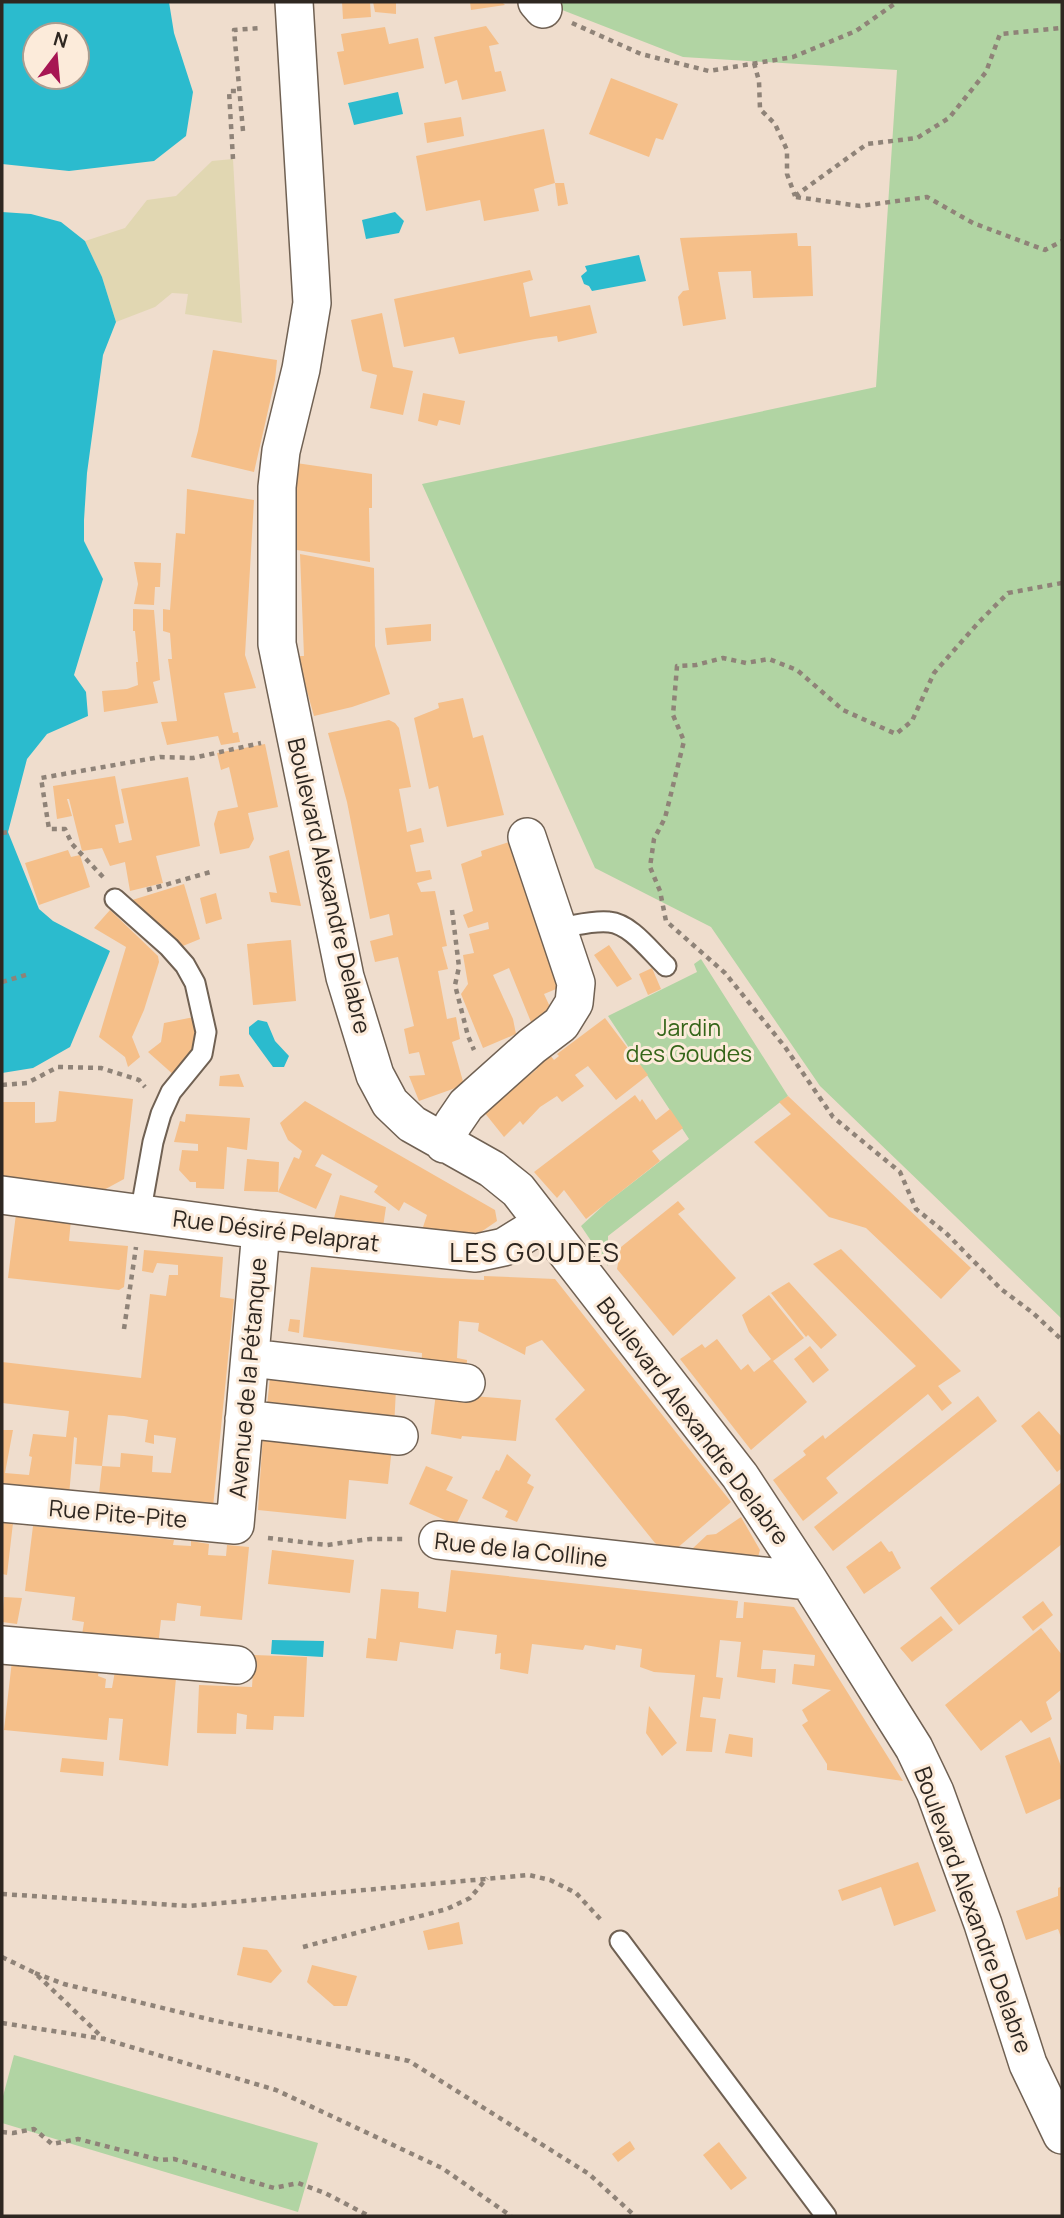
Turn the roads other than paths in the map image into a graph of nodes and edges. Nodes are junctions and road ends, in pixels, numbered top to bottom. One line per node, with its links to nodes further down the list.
1 (294, 2): 6 (street, Boulevard Alexandre Delabre)
2 (527, 837): 4 (street)
3 (115, 899): 8 (lane)
4 (558, 928): 5 (lane); 6 (street)
5 (666, 966)
6 (444, 1144): 9 (street, Boulevard Alexandre Delabre)
7 (2, 1199): 8 (street, Rue Désiré Pelaprat)
8 (141, 1215): 10 (street, Rue Désiré Pelaprat)
9 (543, 1223): 10 (street, Rue Désiré Pelaprat); 18 (street, Boulevard Alexandre Delabre)
10 (261, 1230): 11 (street, Avenue de la Pétanque)
11 (250, 1358): 12 (street); 13 (street, Avenue de la Pétanque)
12 (466, 1383)
13 (244, 1419): 14 (street); 16 (street, Avenue de la Pétanque)
14 (399, 1436)
15 (2, 1503): 16 (street, Rue Pite-Pite)
16 (235, 1525)
17 (438, 1540): 18 (street, Rue de la Colline)
18 (810, 1581): 22 (street, Boulevard Alexandre Delabre)
19 (2, 1645): 20 (street)
20 (237, 1665)
21 (620, 1941): 23 (lane)
22 (1062, 2135)
23 (826, 2216)

